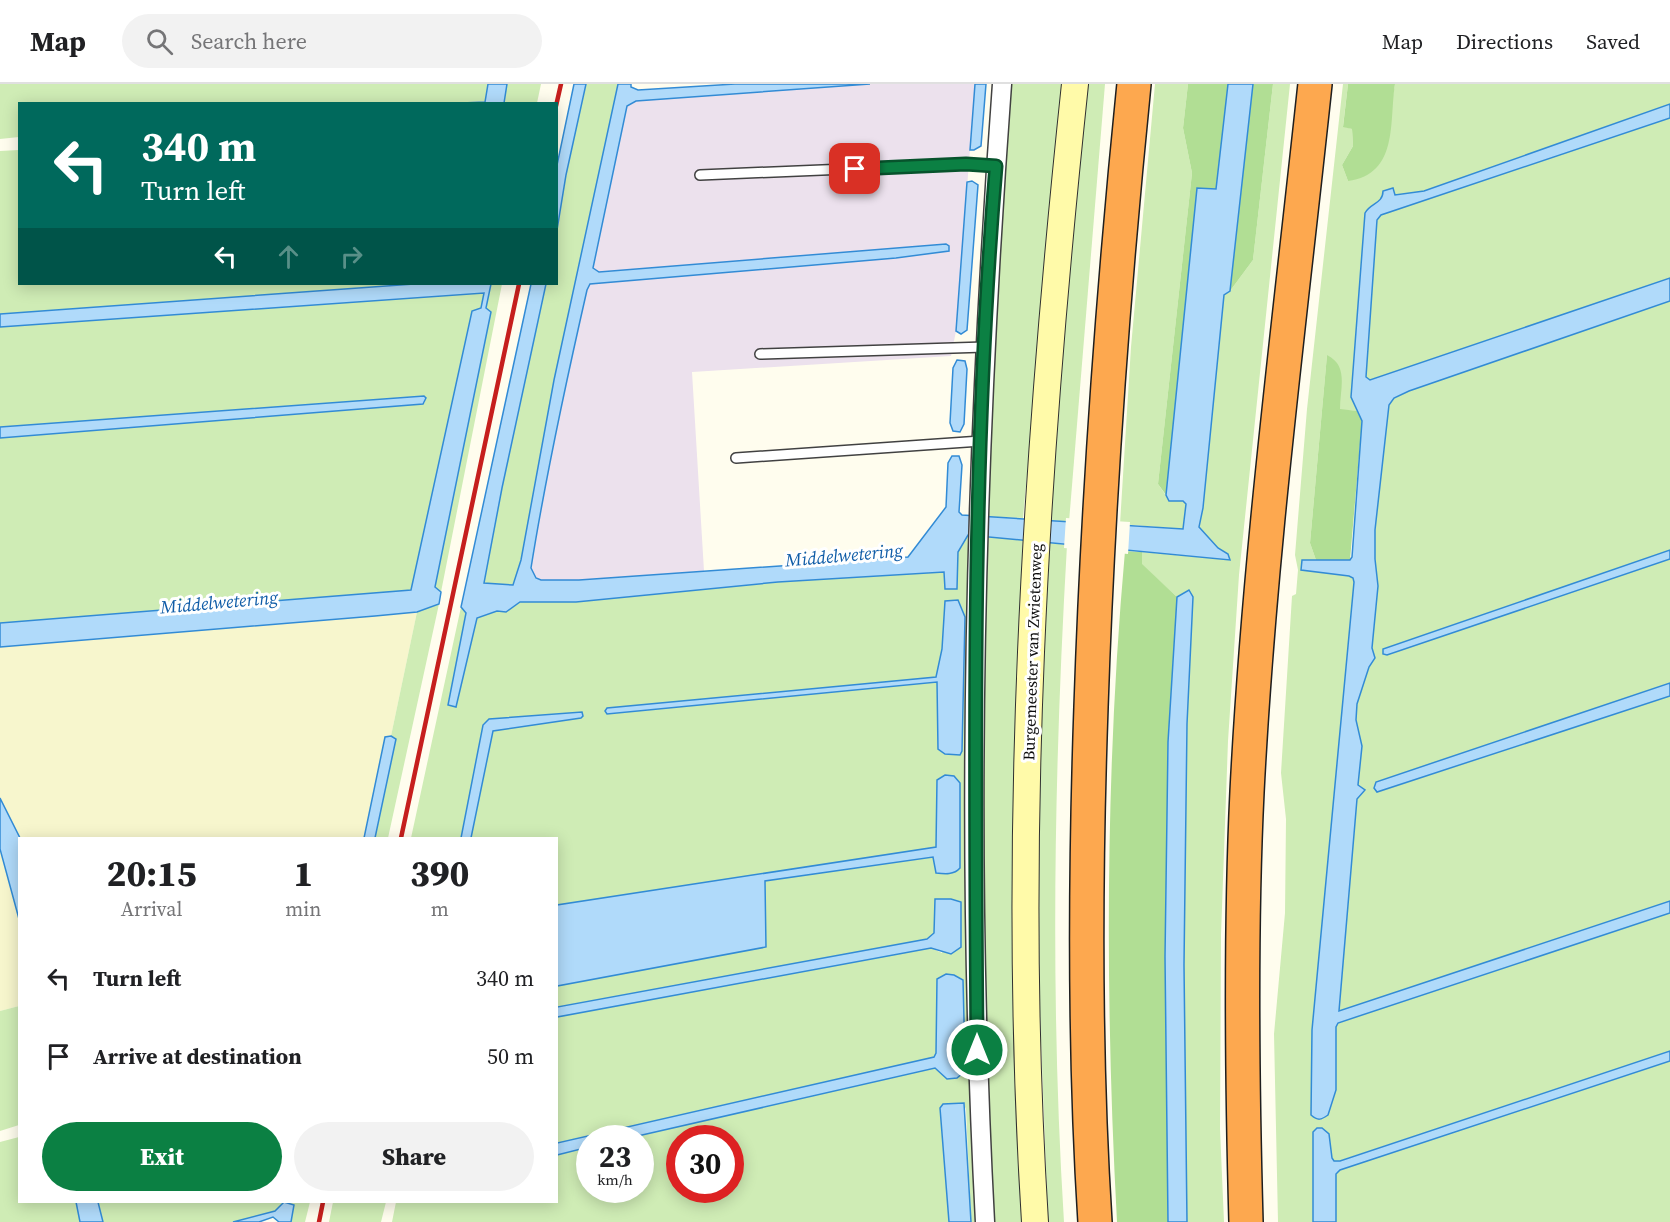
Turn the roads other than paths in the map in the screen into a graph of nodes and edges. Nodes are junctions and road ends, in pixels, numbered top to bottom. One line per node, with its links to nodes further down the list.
1 (1002, 84): 5 (street)
2 (1075, 84): 12 (main road, Burgemeester van Zwietenweg)
3 (1134, 84): 13 (highway)
4 (1315, 84): 14 (highway)
5 (996, 166): 6 (lane); 7 (street)
6 (700, 175)
7 (985, 348): 8 (lane); 9 (street)
8 (760, 354)
9 (981, 441): 10 (lane); 11 (street)
10 (736, 458)
11 (985, 1222)
12 (1035, 1222)
13 (1095, 1222)
14 (1246, 1222)

